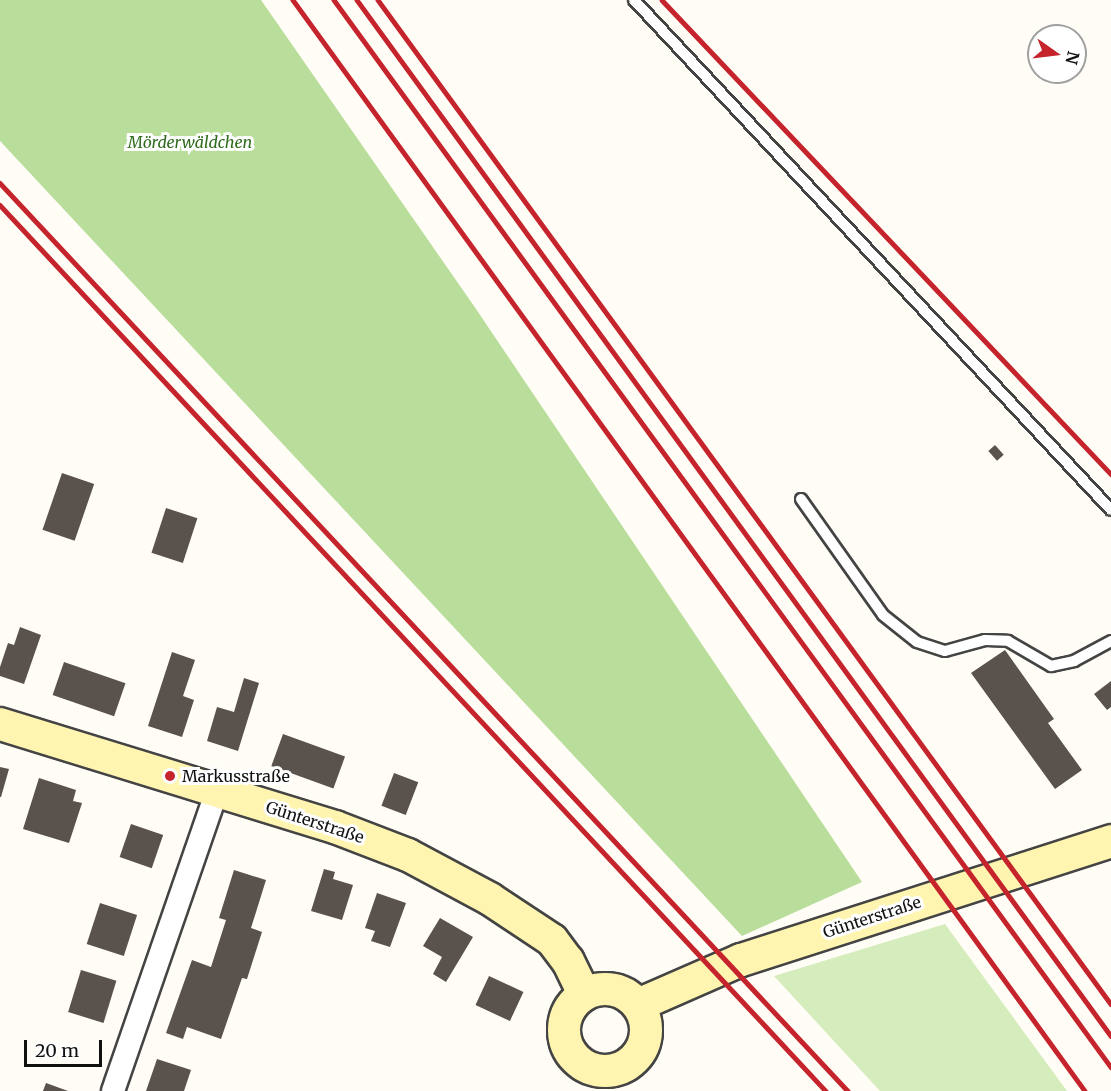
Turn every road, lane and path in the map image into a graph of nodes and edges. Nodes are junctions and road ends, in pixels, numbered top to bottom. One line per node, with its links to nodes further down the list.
1 (634, 0): 3 (lane)
2 (801, 499): 4 (lane)
3 (1111, 510)
4 (1111, 641)
5 (0, 724): 6 (street, Günterstraße)
6 (217, 791): 8 (street, Günterstraße); 11 (street)
7 (1111, 841): 9 (street, Günterstraße)
8 (584, 994): 9 (street); 10 (street)
9 (638, 1005): 10 (street)
10 (628, 1080)
11 (113, 1091)

